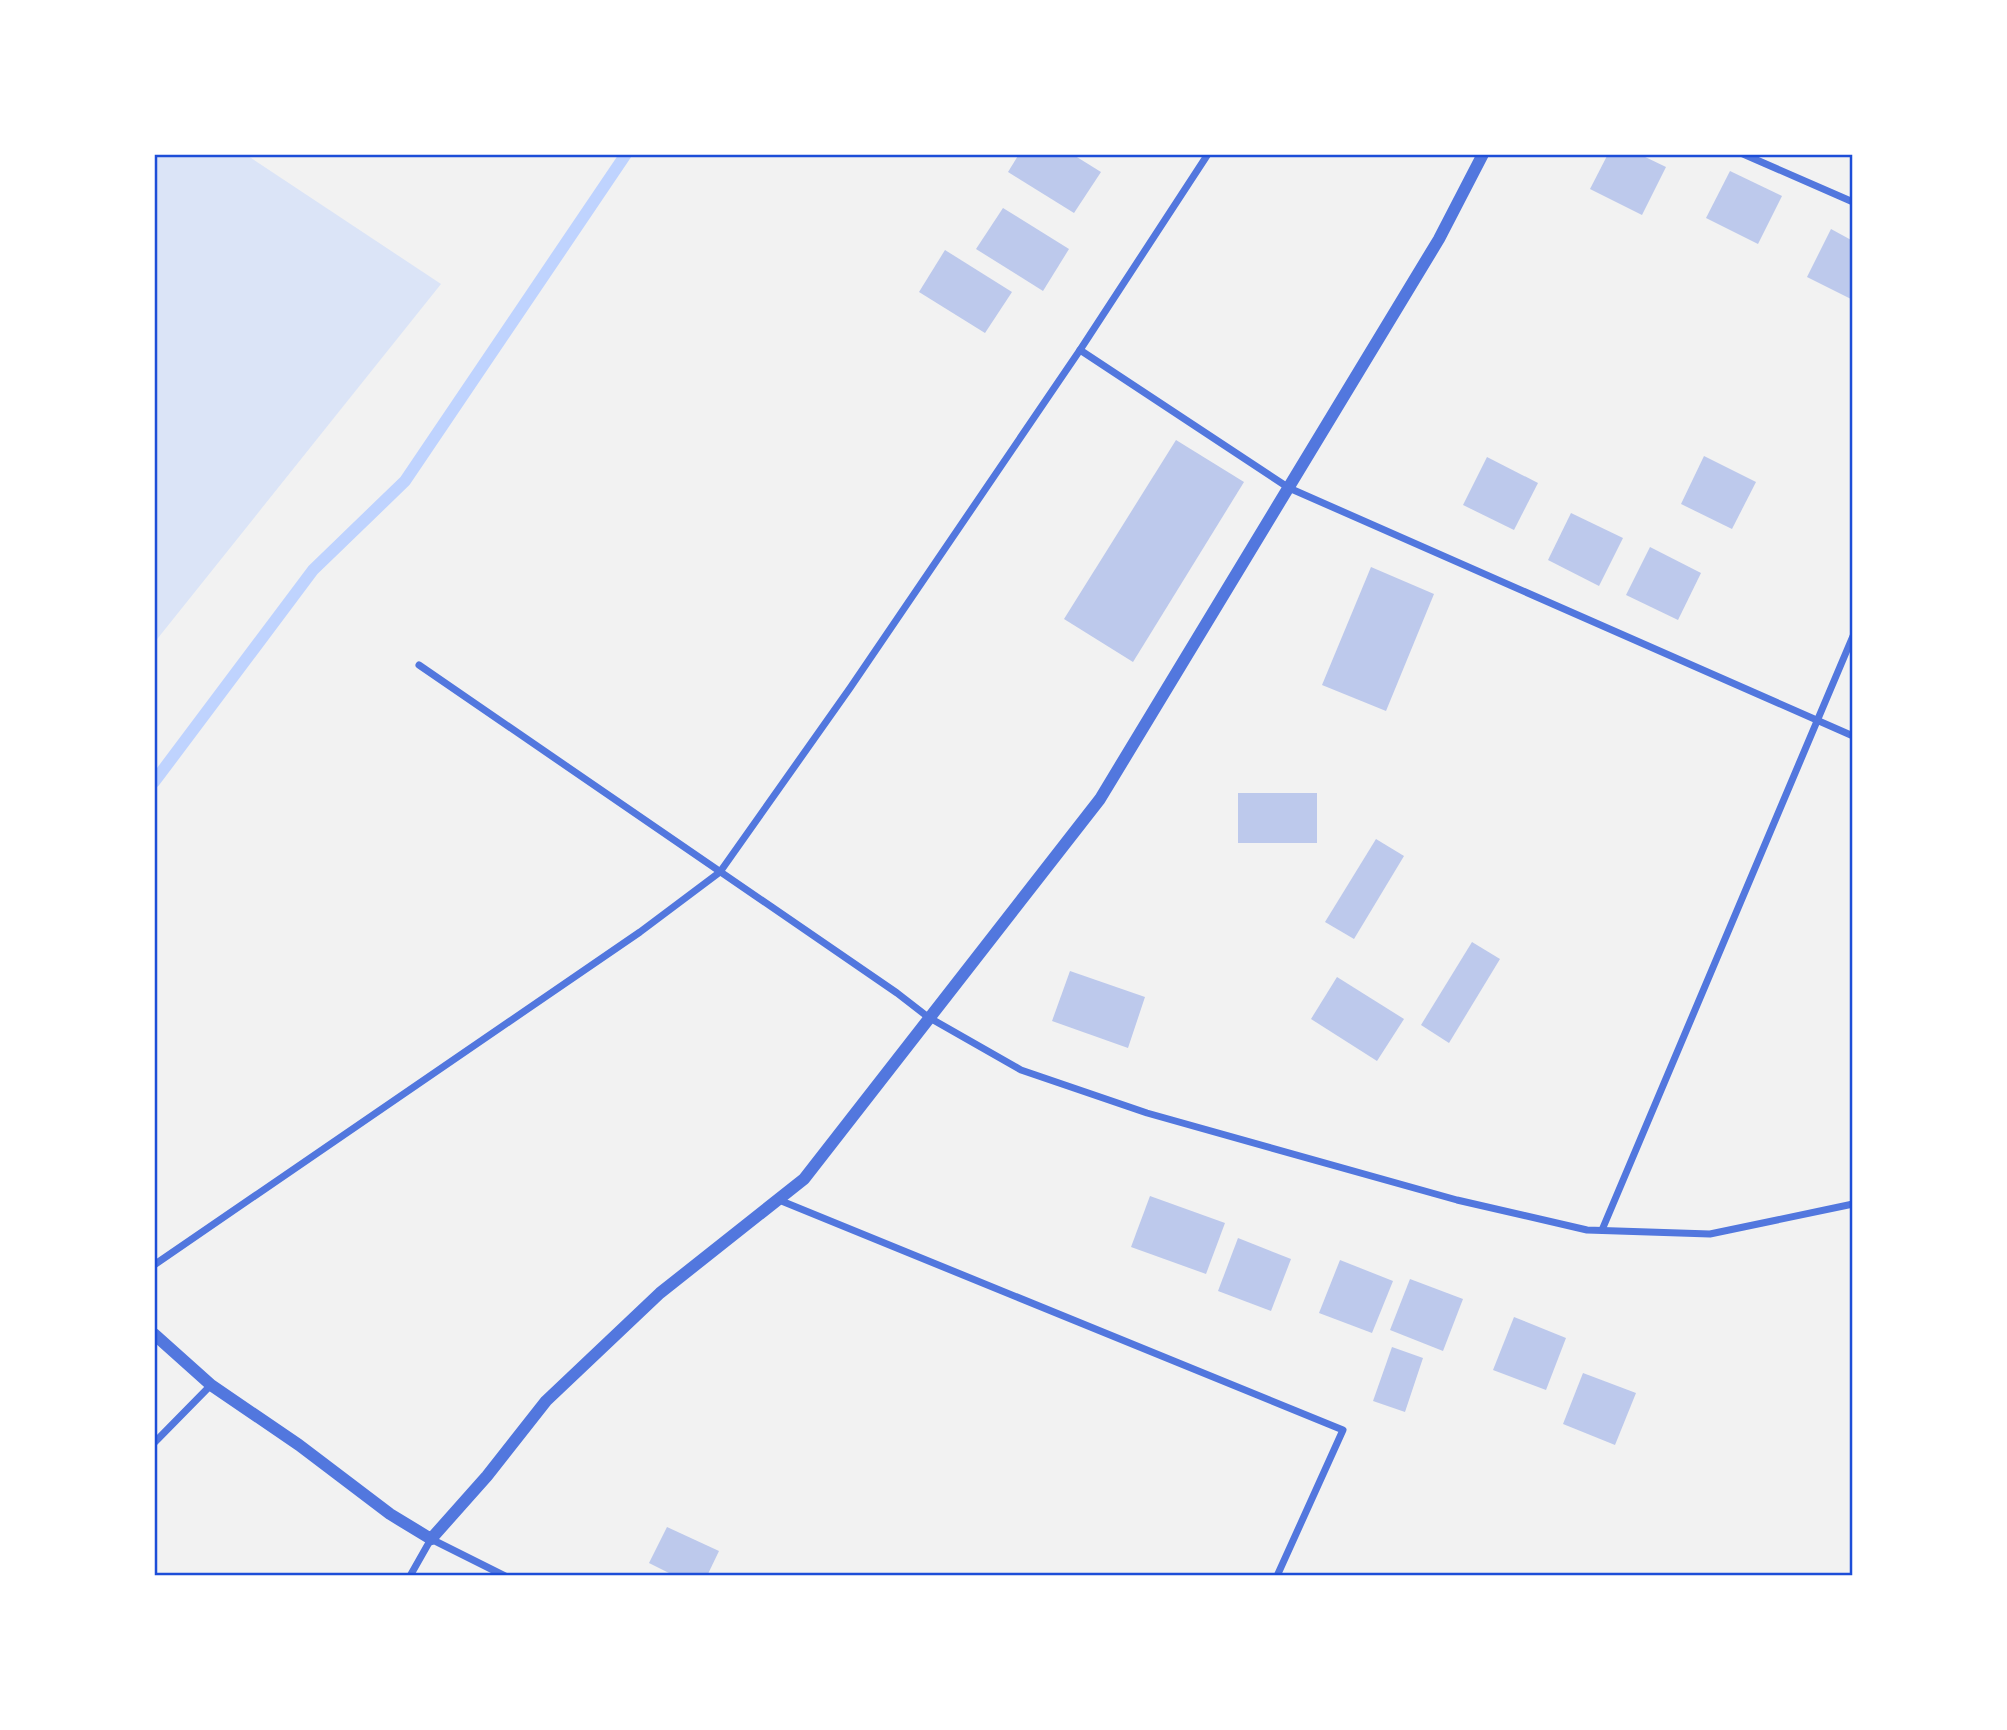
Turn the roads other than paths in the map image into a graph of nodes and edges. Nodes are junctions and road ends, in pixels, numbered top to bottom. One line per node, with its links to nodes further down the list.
1 (1208, 154): 5 (street)
2 (1483, 154): 6 (street)
3 (1743, 154): 4 (street)
4 (1853, 202)
5 (1080, 350): 6 (street); 11 (street)
6 (1289, 488): 9 (street); 12 (street)
7 (1853, 636): 9 (street)
8 (419, 665): 11 (street)
9 (1816, 721): 10 (street); 15 (street)
10 (1853, 736)
11 (720, 873): 12 (street); 16 (street)
12 (928, 1017): 13 (street); 15 (street)
13 (778, 1200): 20 (street); 23 (street)
14 (1853, 1204): 15 (street)
15 (1602, 1230)
16 (154, 1265)
17 (154, 1334): 18 (street)
18 (211, 1385): 19 (street); 20 (street)
19 (154, 1443)
20 (431, 1539): 21 (street); 22 (street)
21 (410, 1576)
22 (505, 1576)
23 (1278, 1576)

